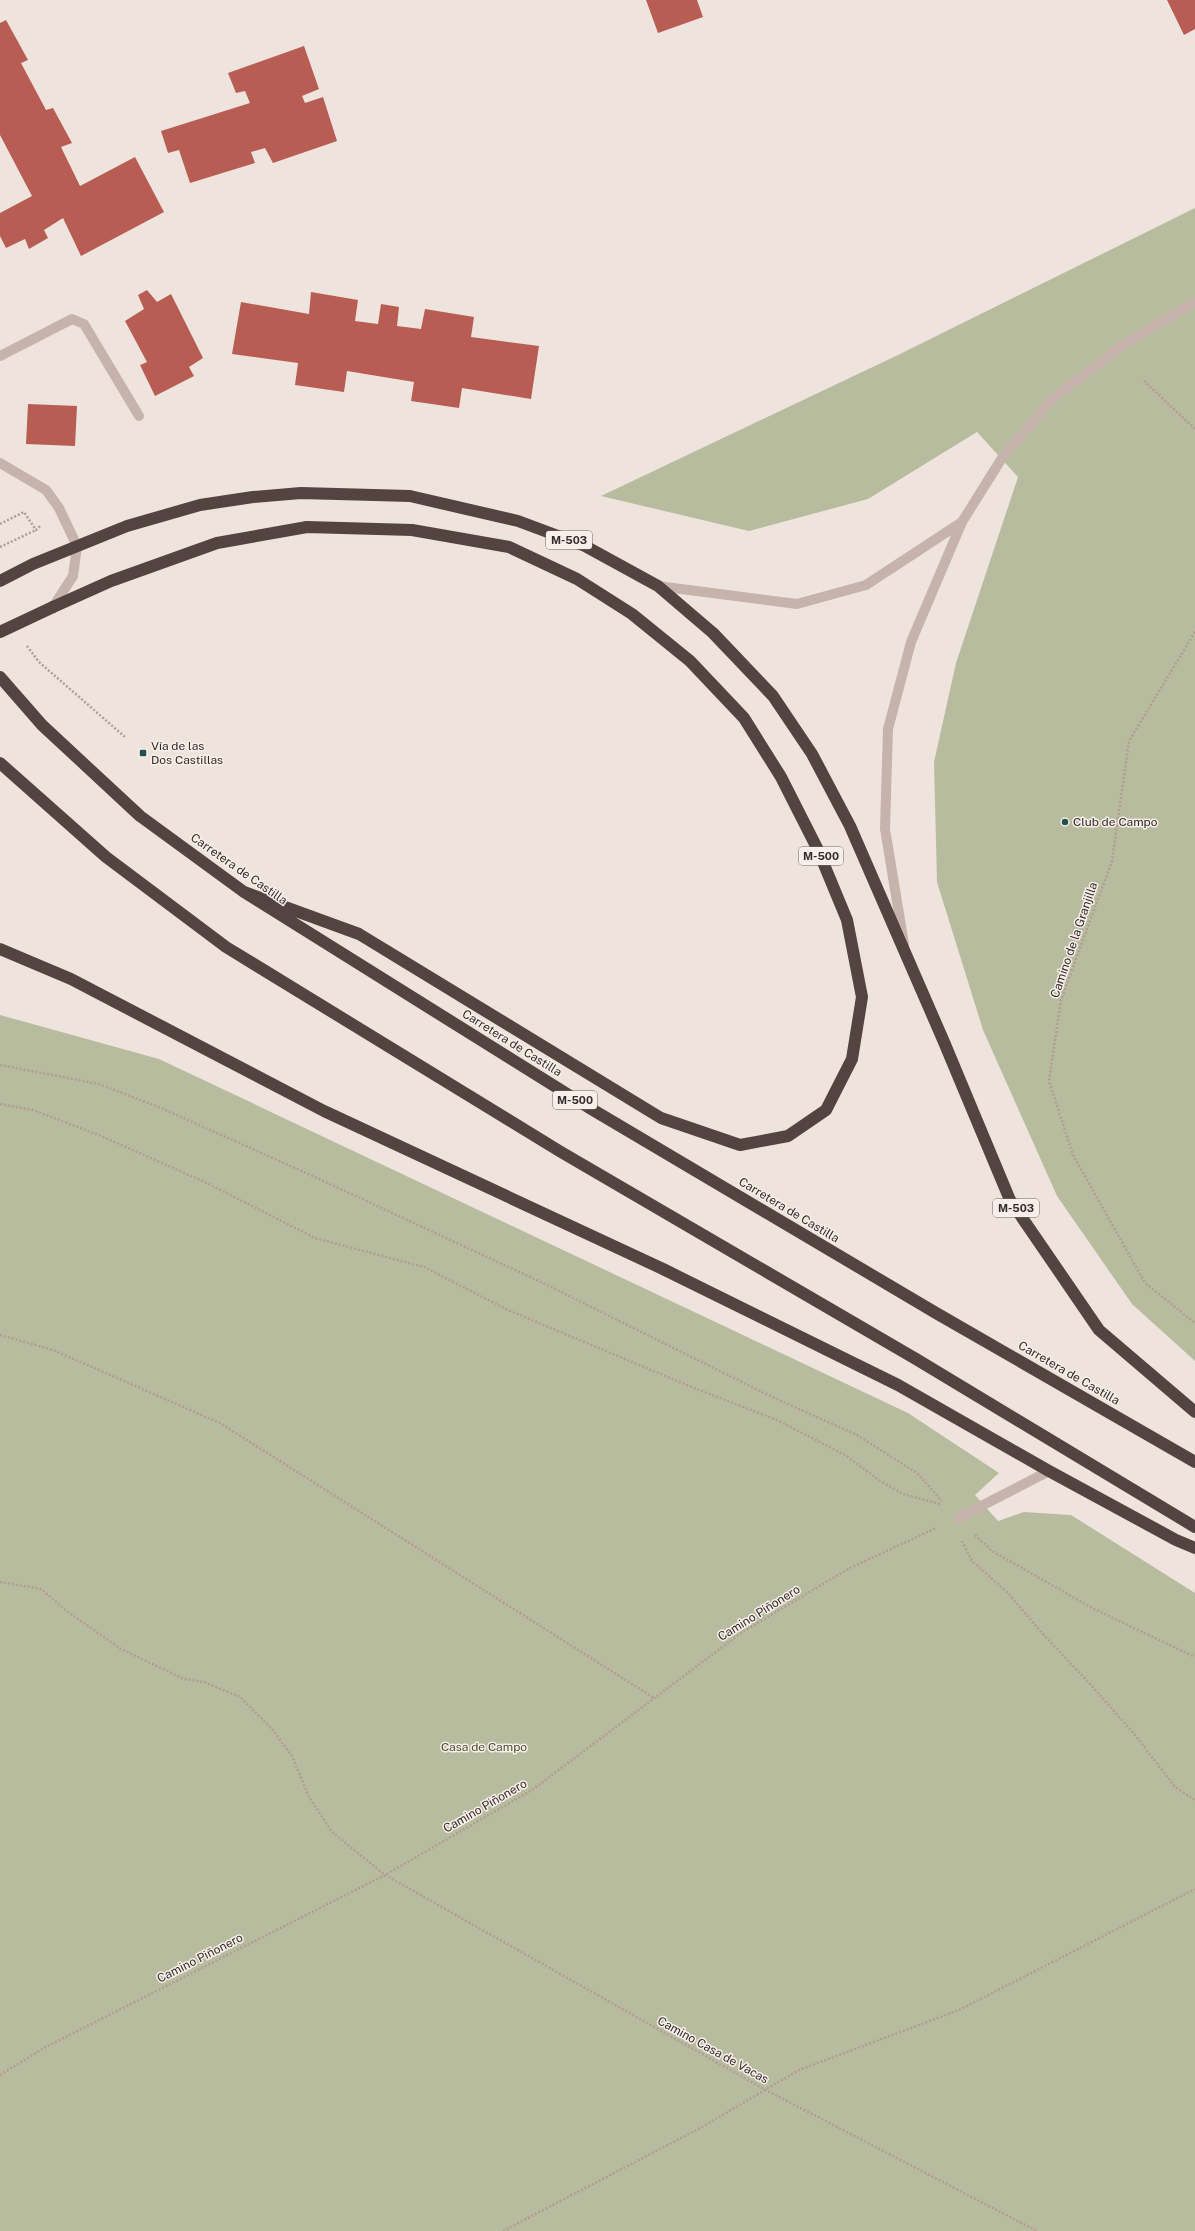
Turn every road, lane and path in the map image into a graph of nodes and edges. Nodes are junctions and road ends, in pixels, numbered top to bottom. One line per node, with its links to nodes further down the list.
1 (1195, 302): 8 (lane)
2 (0, 356): 4 (lane)
3 (1144, 381): 5 (path)
4 (139, 416)
5 (1195, 429)
6 (0, 463): 11 (lane)
7 (24, 512): 9 (path)
8 (962, 522): 14 (lane); 24 (lane)
9 (0, 524)
10 (36, 530): 12 (path)
11 (77, 546): 13 (highway, M-503); 14 (highway, M-503); 15 (lane)
12 (0, 548)
13 (0, 581)
14 (658, 586): 24 (highway, M-503)
15 (53, 607): 16 (highway, bridge); 22 (highway, M-500)
16 (0, 632)
17 (1195, 632): 27 (path, Camino de la Granjilla)
18 (26, 645): 20 (path)
19 (0, 677): 22 (highway, Carretera de Castilla / M-500)
20 (125, 737)
21 (0, 763): 33 (highway)
22 (244, 892): 30 (highway, Carretera de Castilla / M-500)
23 (0, 949): 31 (highway)
24 (907, 958): 29 (highway, M-503)
25 (0, 1065): 26 (path)
26 (0, 1104)
27 (1195, 1323)
28 (0, 1335): 37 (path)
29 (1195, 1412)
30 (1195, 1462)
31 (1049, 1471): 32 (lane); 34 (highway)
32 (958, 1518): 36 (path); 37 (path, Camino Piñonero); 38 (path)
33 (1195, 1527)
34 (1195, 1548)
35 (0, 1582): 39 (path, Camino Casa de Vacas)
36 (1195, 1657)
37 (654, 1698): 39 (path, Camino Piñonero)
38 (1195, 1800)
39 (385, 1875): 41 (path, Camino Piñonero); 42 (path, Camino Casa de Vacas)
40 (1195, 1889): 42 (path)
41 (0, 2075)
42 (764, 2089): 43 (path); 44 (path, Camino Casa de Vacas)
43 (503, 2231)
44 (1037, 2231)

